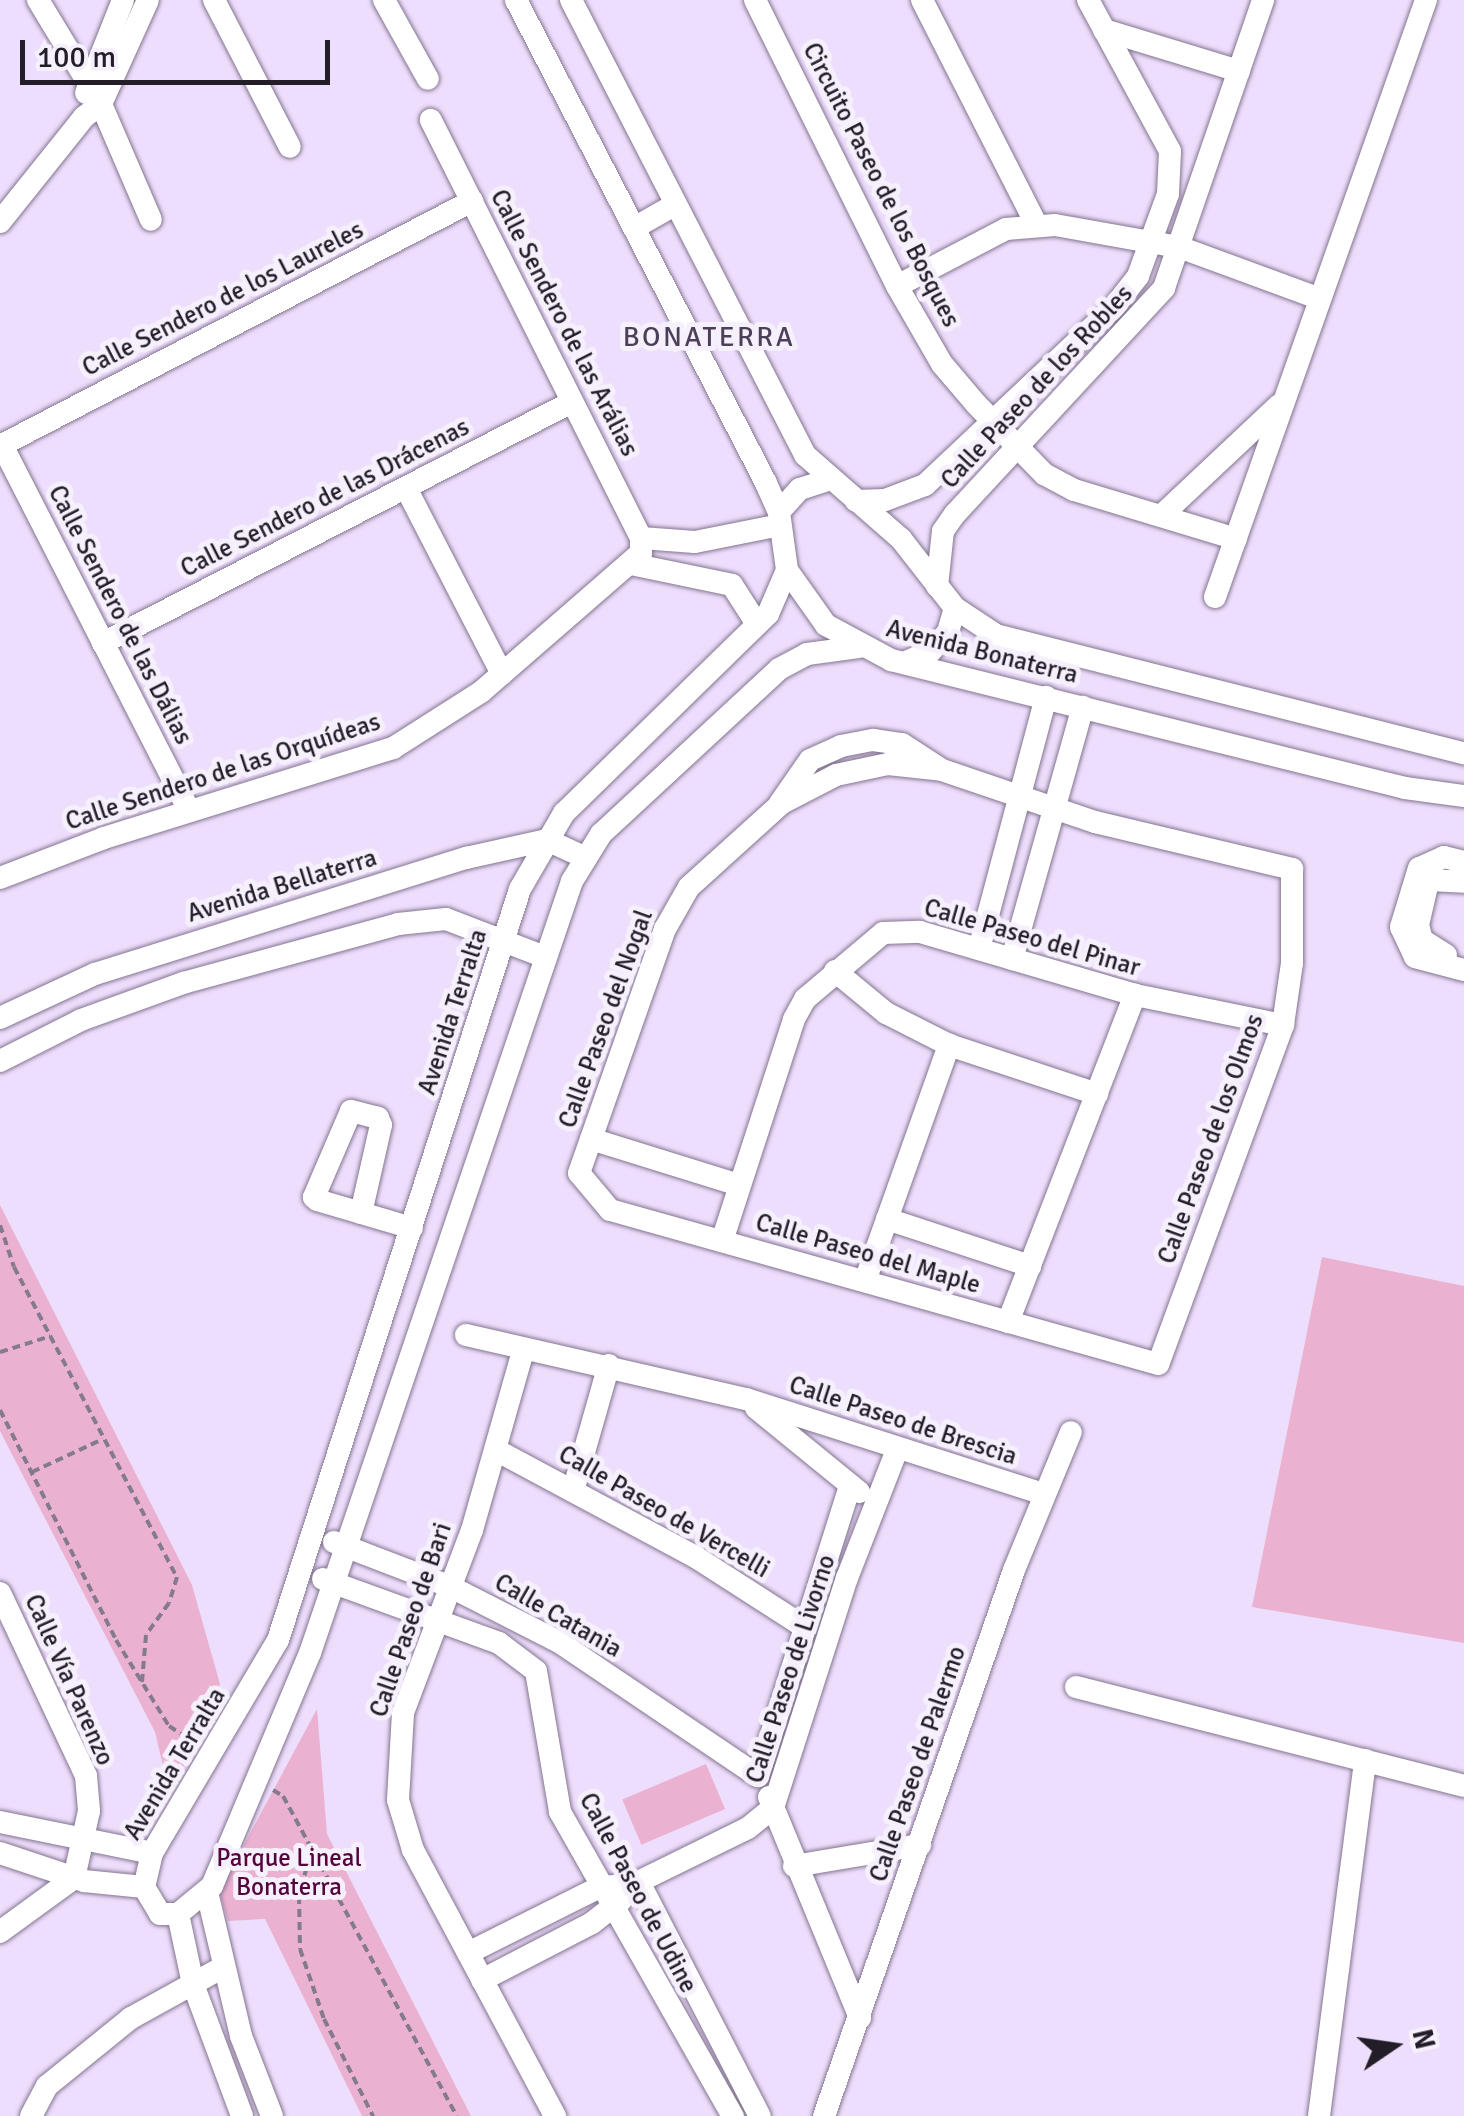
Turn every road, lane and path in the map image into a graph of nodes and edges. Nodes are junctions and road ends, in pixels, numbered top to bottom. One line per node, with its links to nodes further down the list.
1 (38, 0): 15 (street)
2 (123, 0): 15 (street)
3 (148, 0): 16 (street)
4 (214, 0): 18 (street)
5 (384, 0): 14 (street)
6 (516, 0): 24 (street, Avenida Bonaterra)
7 (571, 0): 20 (street, Avenida Bonaterra)
8 (755, 0): 27 (street, Circuito Paseo de los Bosques)
9 (922, 0): 23 (street)
10 (1263, 0): 13 (street, Calle Paseo de los Robles)
11 (1426, 0): 28 (street)
12 (1098, 12): 13 (street); 25 (street, Calle Paseo de los Robles)
13 (1239, 71): 26 (street, Calle Paseo de los Robles)
14 (428, 78)
15 (87, 83): 16 (street)
16 (92, 110): 21 (street); 22 (street)
17 (431, 120): 19 (street, Calle Sendero de las Arálias)
18 (290, 147)
19 (472, 201): 30 (street, Calle Sendero de las Arálias); 32 (street, Calle Sendero de los Laureles)
20 (676, 204): 24 (street); 34 (street, Avenida Bonaterra)
21 (151, 220)
22 (0, 222)
23 (1036, 224): 25 (street); 27 (street)
24 (634, 228): 38 (street, Avenida Bonaterra)
25 (1152, 242): 26 (street); 31 (street, Calle Paseo de los Robles)
26 (1179, 247): 28 (street); 33 (street, Calle Paseo de los Robles)
27 (897, 286): 31 (street, Circuito Paseo de los Bosques)
28 (1320, 299): 29 (street)
29 (1284, 400): 37 (street); 40 (street)
30 (572, 402): 35 (street, Calle Sendero de las Drácenas); 41 (street, Calle Sendero de las Arálias)
31 (994, 421): 33 (street, Circuito Paseo de los Bosques); 36 (street, Calle Paseo de los Robles)
32 (1, 445): 48 (street, Calle Sendero de las Dálias)
33 (1018, 447): 37 (street, Circuito Paseo de los Bosques); 44 (street, Calle Paseo de los Robles)
34 (826, 480): 36 (street, Avenida Bonaterra); 38 (street)
35 (406, 488): 48 (street, Calle Sendero de las Drácenas); 51 (street)
36 (856, 502): 44 (street, Avenida Bonaterra)
37 (1162, 516): 40 (street, Circuito Paseo de los Bosques)
38 (779, 519): 39 (street); 42 (street, Avenida Bonaterra)
39 (714, 538): 41 (street); 43 (street)
40 (1236, 538): 45 (street)
41 (638, 552): 43 (street); 51 (street, Calle Sendero de las Orquídeas)
42 (788, 570): 47 (street, Avenida Terralta); 49 (street, Avenida Bonaterra)
43 (713, 579): 47 (street)
44 (938, 586): 46 (street, Avenida Bonaterra)
45 (1215, 597)
46 (955, 608): 50 (street); 54 (street, Avenida Bonaterra)
47 (757, 624): 61 (street, Avenida Terralta)
48 (103, 643): 60 (street, Calle Sendero de las Dálias)
49 (859, 647): 50 (street, Avenida Bonaterra); 62 (street)
50 (906, 662): 52 (street, Avenida Bonaterra)
51 (502, 674): 60 (street, Calle Sendero de las Orquídeas)
52 (1046, 697): 53 (street, Avenida Bonaterra); 57 (street)
53 (1084, 707): 56 (street, Avenida Bonaterra); 59 (street)
54 (1415, 745): 55 (street, Avenida Bonaterra); 56 (street)
55 (1464, 753)
56 (1406, 788): 58 (street, Avenida Bonaterra)
57 (1020, 796): 59 (street, Calle Paseo del Nogal); 68 (street); 80 (street, Calle Paseo del Nogal)
58 (1464, 796)
59 (1054, 808): 64 (street, Calle Paseo del Nogal); 71 (street)
60 (189, 811): 65 (street, Calle Sendero de las Orquídeas)
61 (547, 840): 62 (street); 67 (street, Avenida Terralta); 75 (street, Avenida Bellaterra)
62 (586, 858): 69 (street)
63 (1464, 862): 72 (street)
64 (1292, 869): 76 (street, Calle Paseo de los Olmos)
65 (0, 878)
66 (1464, 882): 70 (street)
67 (505, 939): 69 (street); 78 (street); 86 (street, Avenida Terralta)
68 (978, 949): 71 (street, Calle Paseo del Pinar); 73 (street, Calle Paseo del Pinar)
69 (545, 957): 109 (street)
70 (1464, 958)
71 (1012, 959): 74 (street, Calle Paseo del Pinar)
72 (1464, 970)
73 (835, 971): 77 (street); 82 (street, Calle Paseo del Pinar)
74 (1135, 996): 76 (street, Calle Paseo del Pinar); 79 (street)
75 (0, 1018)
76 (1283, 1025): 95 (street, Calle Paseo de los Olmos)
77 (949, 1045): 79 (street); 84 (street)
78 (0, 1061)
79 (1097, 1094): 88 (street)
80 (591, 1139): 81 (street, Calle Paseo del Nogal); 82 (street)
81 (579, 1173): 87 (street, Calle Paseo del Maple)
82 (740, 1185): 87 (street, Calle Paseo del Pinar)
83 (361, 1213): 86 (street)
84 (887, 1219): 88 (street); 89 (street)
85 (0, 1225): 92 (path)
86 (412, 1228): 108 (street, Avenida Terralta)
87 (722, 1241): 89 (street, Calle Paseo del Maple)
88 (1030, 1266): 90 (street)
89 (865, 1281): 90 (street, Calle Paseo del Maple)
90 (1008, 1322): 95 (street, Calle Paseo del Maple)
91 (466, 1335): 93 (street, Calle Paseo de Brescia)
92 (51, 1336): 94 (path); 100 (path)
93 (523, 1351): 96 (street, Calle Paseo de Brescia); 101 (street, Calle Paseo de Bari)
94 (0, 1352)
95 (1158, 1364)
96 (609, 1365): 97 (street, Calle Paseo de Brescia); 105 (street)
97 (746, 1399): 102 (street, Calle Paseo de Brescia); 104 (street, Calle Paseo de Brescia)
98 (0, 1410): 103 (path)
99 (1071, 1432): 106 (street, Calle Paseo de Palermo)
100 (103, 1438): 103 (path); 117 (path)
101 (496, 1450): 105 (street, Calle Paseo de Vercelli); 112 (street, Calle Paseo de Bari)
102 (896, 1452): 106 (street, Calle Paseo de Brescia); 107 (street, Calle Paseo de Livorno)
103 (32, 1472): 117 (path)
104 (850, 1486): 107 (street, Calle Paseo de Brescia); 115 (street, Calle Paseo de Livorno)
105 (573, 1492): 115 (street, Calle Paseo de Vercelli)
106 (1043, 1494): 128 (street, Calle Paseo de Palermo)
107 (877, 1504): 125 (street, Calle Paseo de Livorno)
108 (313, 1534): 109 (street, Calle Catania); 110 (street, Avenida Terralta)
109 (346, 1547): 111 (street); 112 (street, Calle Catania)
110 (301, 1571): 111 (street); 120 (street, Avenida Terralta)
111 (333, 1583): 114 (street); 123 (street)
112 (451, 1587): 114 (street, Calle Paseo de Bari); 116 (street, Calle Catania)
113 (0, 1593): 127 (street, Calle Vía Parenzo)
114 (439, 1621): 118 (street); 141 (street, Calle Paseo de Bari)
115 (803, 1626): 122 (street, Calle Paseo de Livorno)
116 (576, 1654): 118 (street); 122 (street, Calle Catania)
117 (142, 1682): 120 (path)
118 (541, 1682): 136 (street, Calle Paseo de Udine)
119 (1076, 1686): 121 (street)
120 (214, 1756): 130 (street, Avenida Terralta)
121 (1365, 1760): 124 (street); 155 (street)
122 (758, 1776): 125 (street)
123 (256, 1779): 131 (path); 137 (street)
124 (1464, 1786)
125 (773, 1808): 132 (street); 134 (street, Calle Paseo de Livorno)
126 (0, 1822): 127 (street)
127 (85, 1842): 130 (street); 133 (street, Calle Vía Parenzo)
128 (920, 1845): 132 (street); 145 (street, Calle Paseo de Palermo)
129 (0, 1853): 133 (street)
130 (152, 1853): 135 (street, Avenida Terralta)
131 (310, 1855): 149 (path); 150 (path)
132 (794, 1866): 145 (street)
133 (74, 1878): 135 (street); 140 (street)
134 (636, 1884): 136 (street, Calle Paseo de Livorno); 138 (street, Calle Paseo de Livorno); 153 (street, Calle Paseo de Udine)
135 (144, 1886): 139 (street)
136 (600, 1887): 138 (street, Calle Paseo de Udine); 141 (street, Calle Paseo de Livorno)
137 (207, 1892): 139 (street); 142 (street)
138 (612, 1911): 143 (street, Calle Paseo de Livorno); 152 (street, Calle Paseo de Udine)
139 (178, 1914): 144 (street)
140 (0, 1932)
141 (468, 1953): 143 (street, Calle Paseo de Bari)
142 (222, 1967): 144 (street); 148 (street)
143 (482, 1980): 151 (street, Calle Paseo de Bari)
144 (192, 1984): 146 (street); 147 (street)
145 (860, 2018): 154 (street, Calle Paseo de Palermo)
146 (31, 2116)
147 (242, 2116)
148 (272, 2116)
149 (372, 2116)
150 (457, 2116)
151 (555, 2116)
152 (733, 2116)
153 (760, 2116)
154 (824, 2116)
155 (1320, 2116)

